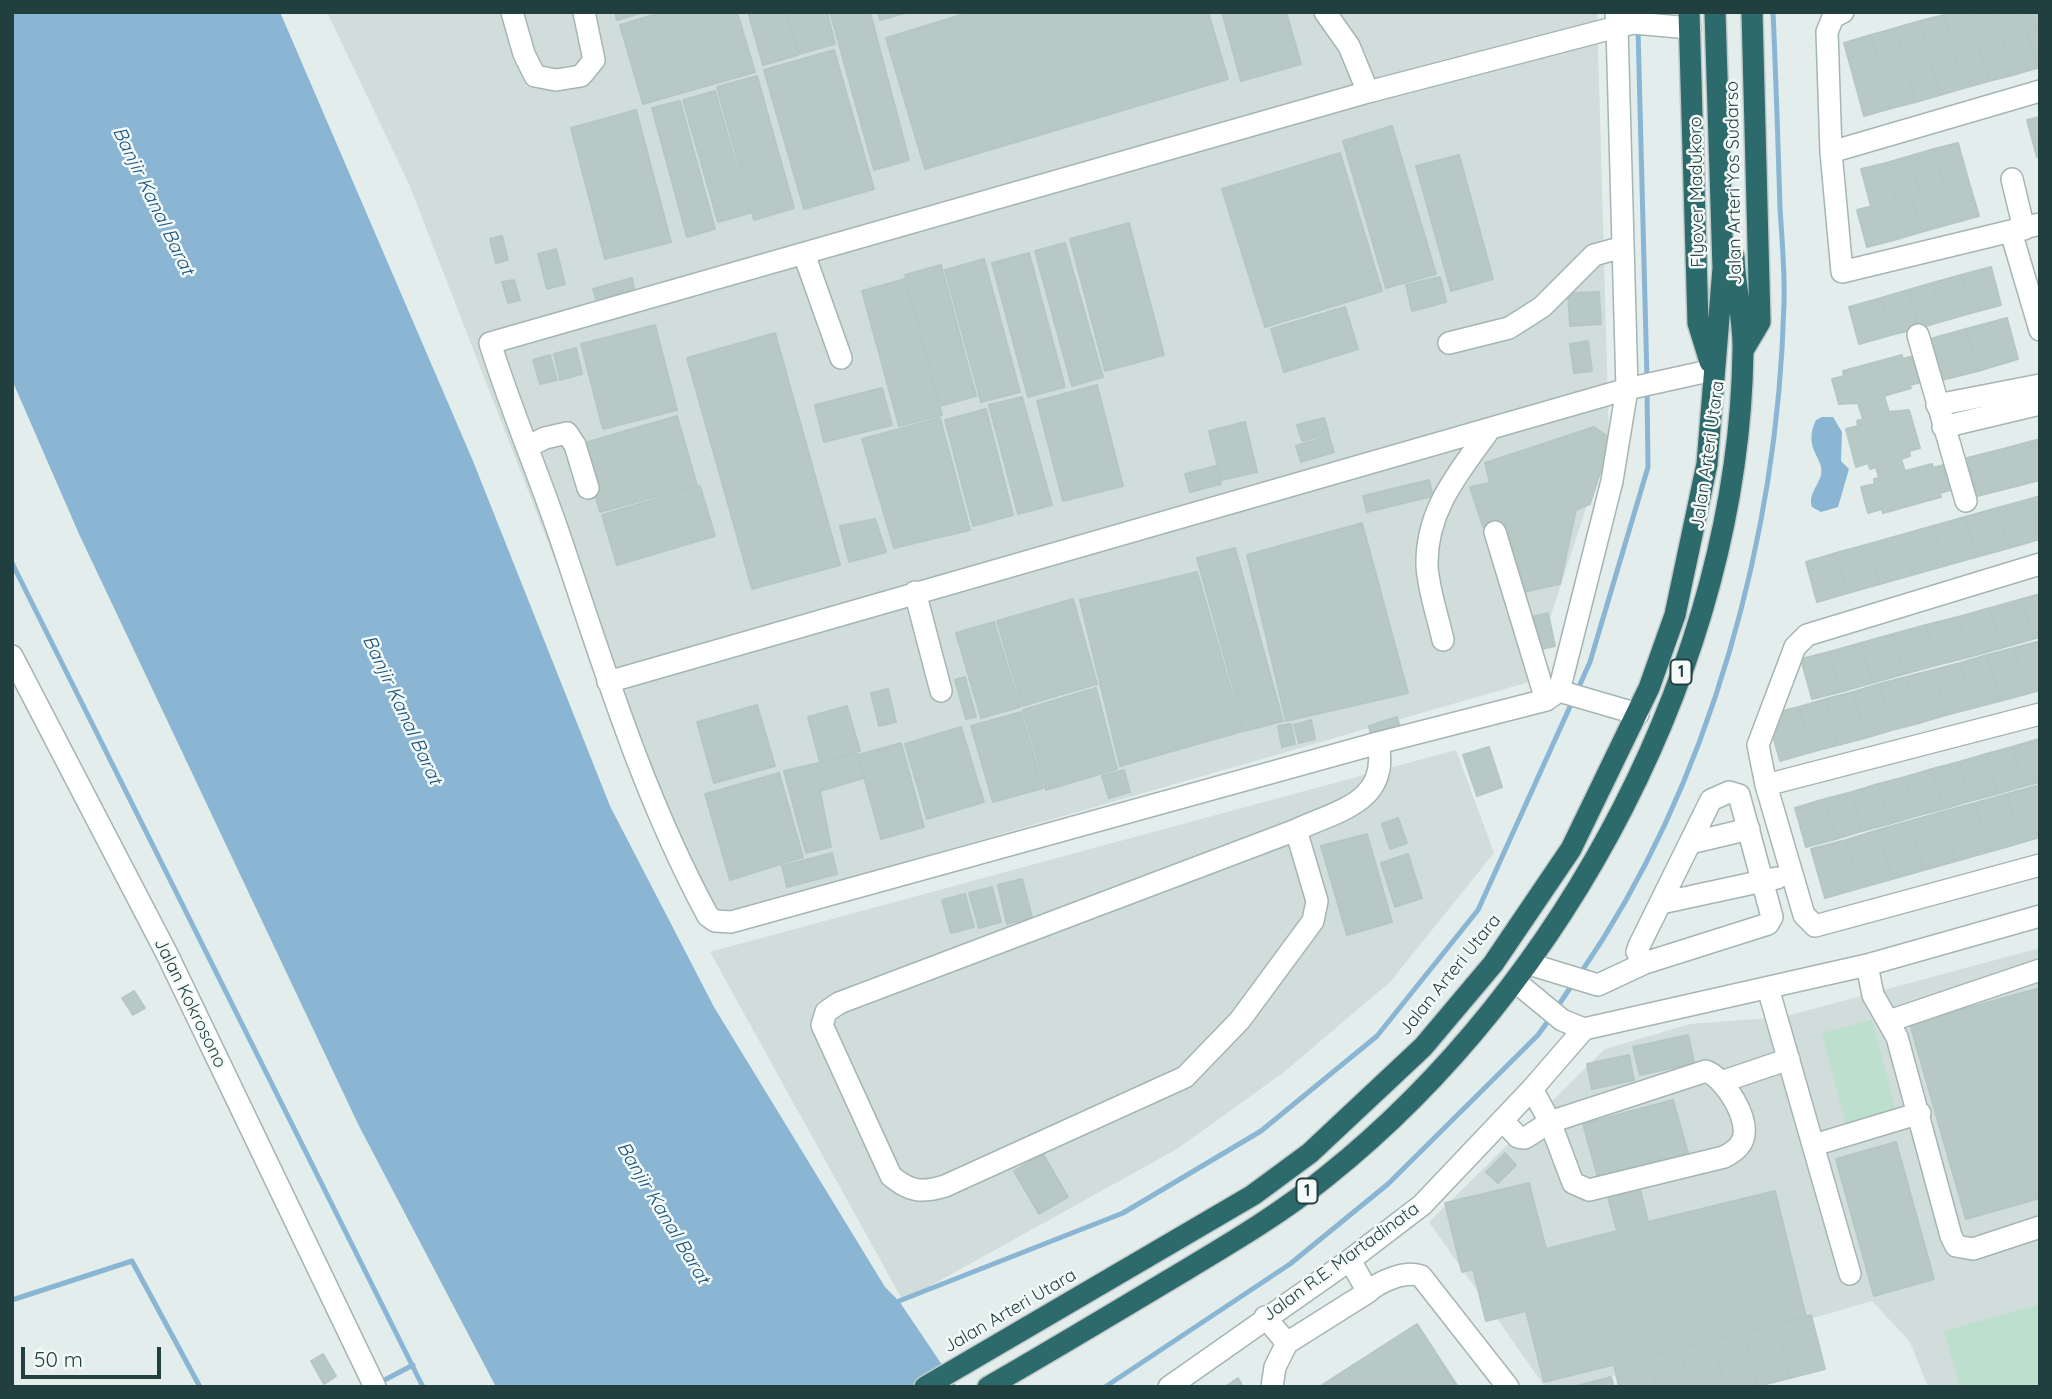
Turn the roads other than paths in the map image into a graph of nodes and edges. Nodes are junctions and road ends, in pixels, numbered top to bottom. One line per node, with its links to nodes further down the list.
1 (512, 12): 2 (street)
2 (584, 12)
3 (1325, 12): 11 (street)
4 (1715, 12): 22 (highway, Flyover Madukoro / 1)
5 (1726, 12): 20 (highway, Flyover Madukoro / 1)
6 (1752, 12): 20 (highway, Jalan Arteri Yos Sudarso)
7 (1843, 12): 12 (street)
8 (1622, 21): 9 (street); 11 (street); 15 (street)
9 (1685, 22): 22 (highway)
10 (2040, 91): 12 (street)
11 (1368, 92): 16 (street)
12 (1831, 152): 14 (street)
13 (2012, 179): 14 (street)
14 (2030, 231): 17 (street)
15 (1623, 247): 19 (street); 24 (street)
16 (804, 254): 21 (street); 29 (street)
17 (2040, 330)
18 (1918, 335): 26 (street)
19 (1449, 343)
20 (1744, 349): 54 (highway, Jalan Arteri Utara / 1)
21 (841, 358)
22 (1713, 370): 24 (street); 41 (highway, Jalan Arteri Utara / 1)
23 (2040, 385): 26 (street)
24 (1634, 388): 28 (street); 40 (street)
25 (2040, 404): 27 (street)
26 (1937, 405): 27 (street)
27 (1943, 427): 31 (street)
28 (1490, 429): 34 (street); 35 (street)
29 (529, 446): 30 (street); 37 (street)
30 (588, 488)
31 (1966, 501)
32 (1495, 532): 40 (street)
33 (2040, 564): 44 (street)
34 (915, 592): 37 (street); 39 (street)
35 (1443, 640)
36 (12, 656): 38 (street, Jalan Kokrosono)
37 (608, 682): 43 (street)
38 (19, 684): 74 (street, Jalan Kokrosono)
39 (941, 691)
40 (1559, 695): 41 (street); 43 (street)
41 (1639, 714): 75 (highway, Jalan Arteri Utara / 1)
42 (2040, 714): 44 (street)
43 (1378, 743): 46 (street)
44 (1766, 785): 49 (street)
45 (1749, 829): 47 (street); 47 (street); 50 (street)
46 (1296, 831): 46 (street)
47 (1690, 843): 51 (street)
48 (2040, 865): 49 (street)
49 (1792, 875): 50 (street)
50 (1764, 880): 51 (street); 53 (street)
51 (1661, 903): 53 (street)
52 (2040, 916): 55 (street)
53 (1644, 963): 54 (street)
54 (1529, 964): 57 (highway, Jalan Arteri Utara / 1)
55 (1867, 965): 58 (street); 59 (street)
56 (2040, 970): 59 (street)
57 (1516, 982): 60 (street); 76 (highway, Jalan Arteri Utara / 1)
58 (1768, 988): 60 (street); 61 (street)
59 (1889, 1021): 64 (street)
60 (1584, 1029): 63 (street, Jalan R.E. Martadinata)
61 (1789, 1059): 62 (street); 67 (street)
62 (1724, 1081): 66 (street); 66 (street)
63 (1532, 1089): 65 (street, Jalan R.E. Martadinata); 66 (street)
64 (1920, 1113): 67 (street); 68 (street)
65 (1503, 1121): 66 (street); 69 (street, Jalan R.E. Martadinata)
66 (1550, 1122)
67 (1814, 1145): 70 (street)
68 (2040, 1227)
69 (1350, 1260): 71 (street); 72 (street, Jalan R.E. Martadinata)
70 (1850, 1274)
71 (1368, 1292): 73 (street); 79 (street)
72 (1265, 1317): 73 (street); 77 (street, Jalan R.E. Martadinata)
73 (1287, 1343): 78 (street)
74 (375, 1387)
75 (925, 1387)
76 (988, 1387)
77 (1169, 1387)
78 (1272, 1387)
79 (1508, 1387)

